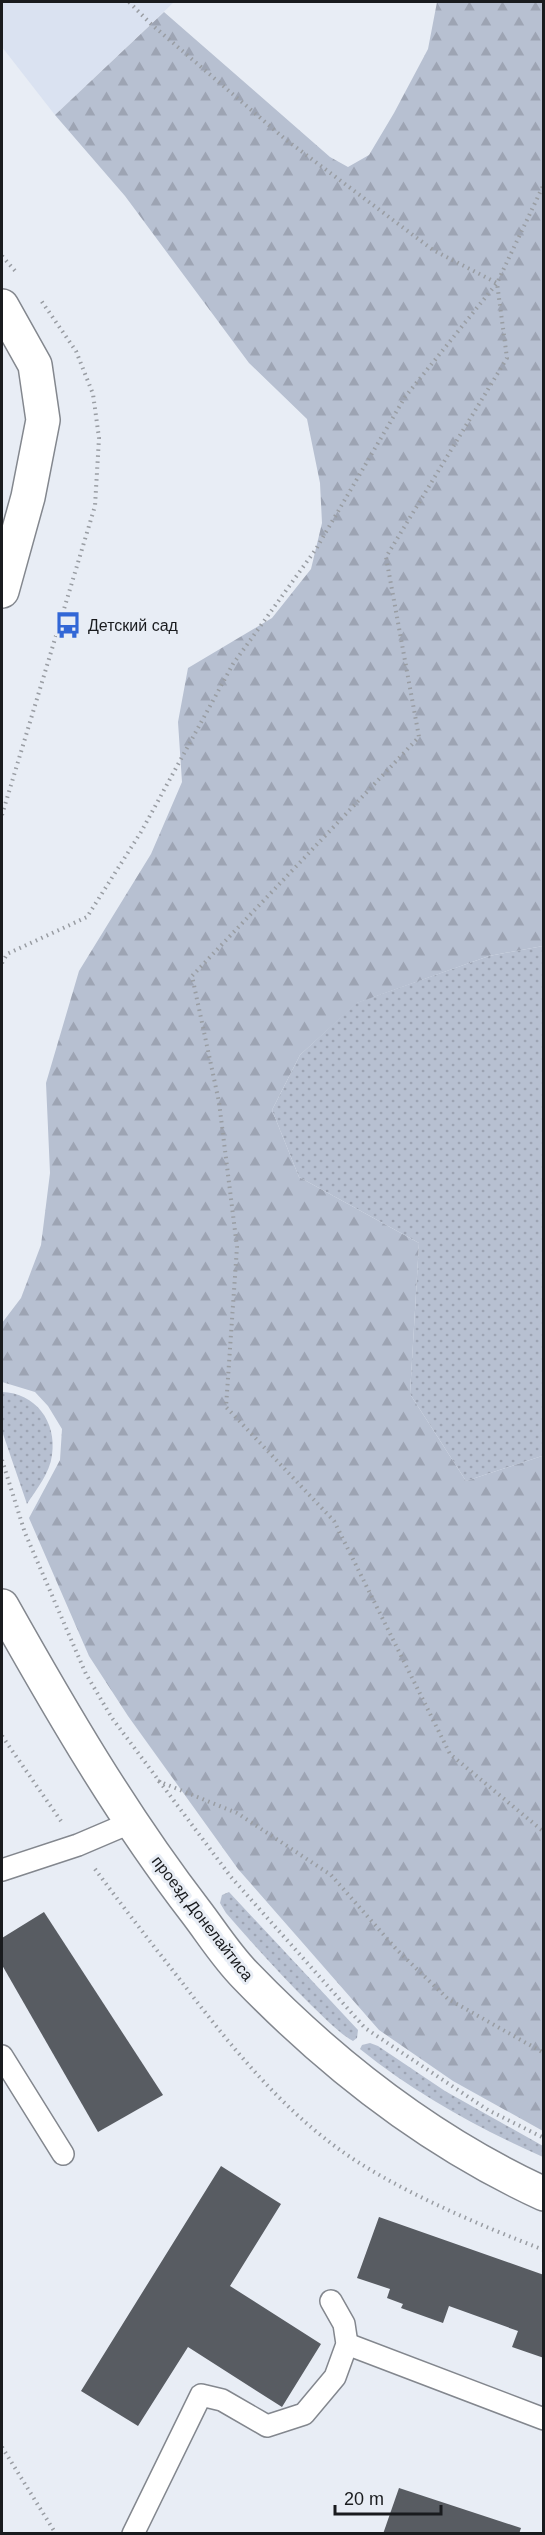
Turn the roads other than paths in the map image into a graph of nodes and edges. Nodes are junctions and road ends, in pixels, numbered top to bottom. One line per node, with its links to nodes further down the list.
1 (2, 306): 2 (street)
2 (2, 591)
3 (2, 1606): 4 (street, проезд Донелайтиса)
4 (132, 1822): 5 (lane); 8 (street, проезд Донелайтиса)
5 (2, 1870)
6 (2, 2056): 7 (lane)
7 (63, 2154)
8 (543, 2194)
9 (331, 2301): 10 (lane)
10 (347, 2344): 11 (lane); 12 (lane)
11 (543, 2419)
12 (133, 2534)

